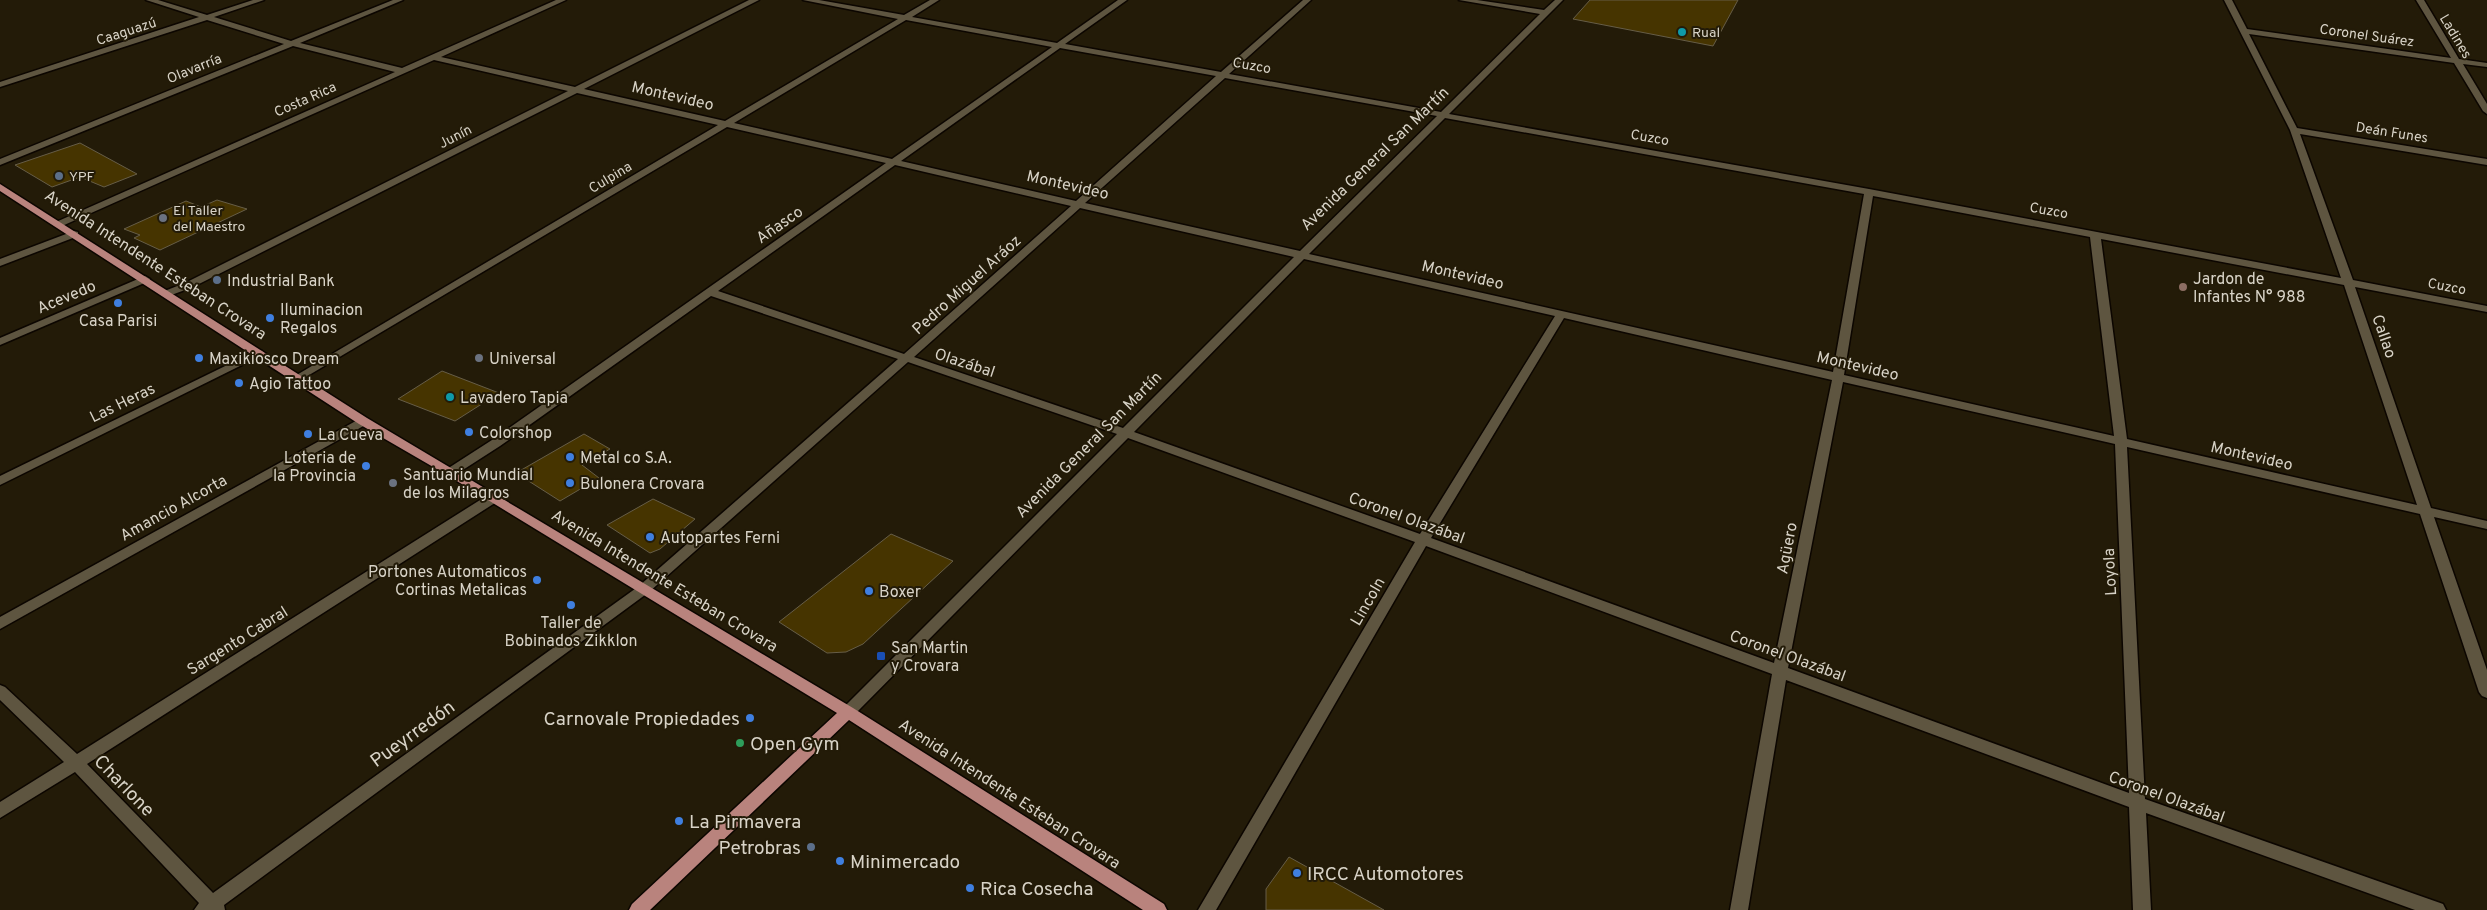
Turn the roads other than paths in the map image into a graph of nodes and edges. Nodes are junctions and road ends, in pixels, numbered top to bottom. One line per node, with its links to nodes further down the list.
1 (150, 0): 15 (street)
2 (260, 0): 15 (street, Caaguazú)
3 (399, 0): 18 (street, Olavarría)
4 (562, 0): 20 (street, Costa Rica)
5 (755, 0): 26 (street, Junín)
6 (807, 0): 16 (street, Cuzco)
7 (936, 0): 16 (street, Culpina)
8 (1123, 0): 19 (street, Añasco)
9 (1308, 0): 24 (street, Pedro Miguel Aráoz)
10 (1463, 0): 14 (street)
11 (1558, 0): 14 (street, Avenida General San Martín)
12 (2228, 0): 17 (street, Callao)
13 (2420, 0): 21 (street, Ladines)
14 (1547, 13): 28 (street, Avenida General San Martín)
15 (206, 18): 18 (street); 25 (street, Caaguazú)
16 (904, 18): 19 (street, Cuzco); 29 (street, Culpina)
17 (2243, 31): 21 (street, Coronel Suárez); 30 (street, Callao)
18 (290, 43): 23 (street); 32 (street, Olavarría)
19 (1059, 46): 24 (street, Cuzco); 31 (street, Añasco)
20 (431, 58): 23 (street, Costa Rica); 26 (street, Montevideo)
21 (2457, 60): 22 (street, Coronel Suárez); 27 (street, Ladines)
22 (2487, 65)
23 (402, 70): 37 (street, Costa Rica)
24 (1222, 74): 28 (street, Cuzco); 36 (street, Pedro Miguel Aráoz)
25 (0, 85)
26 (576, 90): 29 (street, Montevideo); 45 (street, Junín)
27 (2487, 111)
28 (1445, 116): 35 (street, Cuzco); 40 (street, Avenida General San Martín)
29 (726, 124): 31 (street, Montevideo); 52 (street, Culpina)
30 (2294, 130): 33 (street, Deán Funes); 43 (street, Callao)
31 (893, 161): 36 (street, Montevideo); 44 (street, Añasco)
32 (0, 162)
33 (2487, 162)
34 (0, 187): 37 (main road, Avenida Intendente Esteban Crovara)
35 (1869, 192): 39 (street, Cuzco); 51 (street, Agüero)
36 (1080, 204): 40 (street, Montevideo); 50 (street, Pedro Miguel Aráoz)
37 (59, 224): 38 (main road, Avenida Intendente Esteban Crovara)
38 (74, 234): 41 (street); 42 (main road, Avenida Intendente Esteban Crovara)
39 (2095, 234): 43 (street, Cuzco); 55 (street, Loyola)
40 (1302, 254): 47 (street, Montevideo); 54 (street, Avenida General San Martín)
41 (0, 263)
42 (145, 280): 45 (main road, Avenida Intendente Esteban Crovara); 48 (street, Acevedo)
43 (2348, 282): 46 (street, Cuzco); 59 (street, Callao)
44 (710, 292): 50 (street, Olazábal); 56 (street, Añasco)
45 (166, 294): 49 (main road, Avenida Intendente Esteban Crovara)
46 (2487, 309)
47 (1562, 313): 51 (street, Montevideo); 61 (street, Lincoln)
48 (0, 342)
49 (258, 353): 52 (main road, Avenida Intendente Esteban Crovara); 57 (street, Las Heras)
50 (905, 360): 54 (street, Olazábal); 62 (street, Pedro Miguel Aráoz)
51 (1838, 377): 55 (street, Montevideo); 64 (street, Agüero)
52 (299, 378): 53 (main road, Avenida Intendente Esteban Crovara)
53 (363, 421): 56 (main road, Avenida Intendente Esteban Crovara); 63 (street, Amancio Alcorta)
54 (1126, 433): 61 (street, Coronel Olazábal); 67 (street, Avenida General San Martín)
55 (2121, 442): 59 (street, Montevideo); 69 (street, Loyola)
56 (451, 472): 58 (main road, Avenida Intendente Esteban Crovara)
57 (0, 480)
58 (493, 498): 62 (main road, Avenida Intendente Esteban Crovara); 68 (street, Sargento Cabral)
59 (2425, 511): 60 (street, Montevideo); 66 (street, Callao)
60 (2487, 525)
61 (1422, 541): 64 (street, Coronel Olazábal); 74 (street, Lincoln)
62 (644, 589): 67 (main road, Avenida Intendente Esteban Crovara); 71 (street, Pueyrredón)
63 (0, 624)
64 (1780, 670): 69 (street, Coronel Olazábal); 75 (street, Agüero)
65 (0, 691): 68 (street, Charlone)
66 (2487, 692)
67 (848, 712): 72 (main road, Avenida General San Martín); 73 (main road, Avenida Intendente Esteban Crovara)
68 (76, 763): 70 (street, Sargento Cabral); 71 (street, Charlone)
69 (2137, 804): 76 (street, Loyola); 77 (street, Coronel Olazábal)
70 (0, 811)
71 (211, 908)
72 (638, 910)
73 (1158, 910)
74 (1207, 910)
75 (1739, 910)
76 (2142, 910)
77 (2437, 910)

